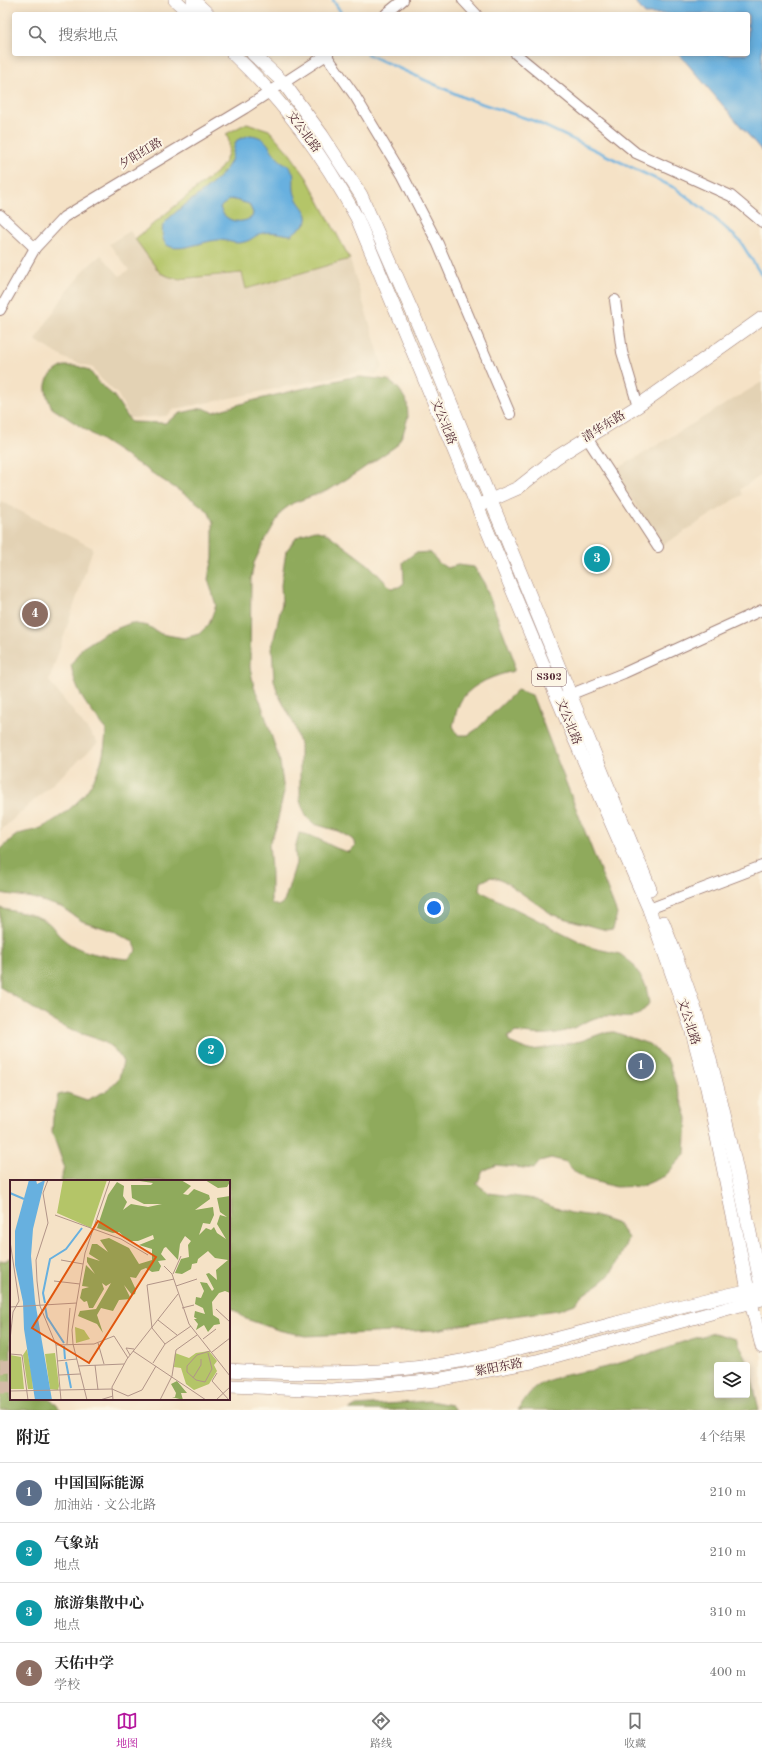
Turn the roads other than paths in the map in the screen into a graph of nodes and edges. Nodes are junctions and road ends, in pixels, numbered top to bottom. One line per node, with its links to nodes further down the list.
1 (175, 0): 5 (main road)
2 (193, 0): 6 (main road)
3 (403, 0): 7 (street)
4 (463, 0): 8 (street)
5 (188, 12)
6 (206, 12)
7 (388, 12)
8 (474, 12)
9 (235, 56): 15 (main road, 文公北路 / S302)
10 (255, 56): 14 (main road, 文公北路 / S302)
11 (325, 56): 14 (street, 夕阳红路)
12 (328, 56): 23 (street)
13 (518, 56): 17 (street)
14 (283, 82): 15 (street, 夕阳红路); 25 (main road, 文公北路 / S302)
15 (270, 90): 18 (street, 夕阳红路); 26 (main road, 文公北路 / S302)
16 (0, 215): 18 (street)
17 (762, 222)
18 (35, 248): 20 (street, 夕阳红路)
19 (615, 300): 22 (street)
20 (0, 310)
21 (762, 318): 22 (main road, 清华东路)
22 (638, 406): 24 (main road, 清华东路)
23 (510, 414)
24 (587, 438): 25 (main road, 清华东路); 27 (street)
25 (490, 500): 26 (main road, 清华东路); 29 (main road, 文公北路 / S302)
26 (477, 506): 29 (main road, 文公北路 / S302)
27 (658, 547)
28 (762, 610): 29 (street)
29 (564, 697): 31 (main road, 文公北路 / S302)
30 (762, 866): 31 (street)
31 (653, 908): 32 (main road, 文公北路 / S302)
32 (758, 1293): 33 (main road, 文公北路 / S302); 34 (main road, 紫阳东路); 35 (main road, 紫阳东路)
33 (762, 1347)
34 (230, 1370)
35 (230, 1386)

